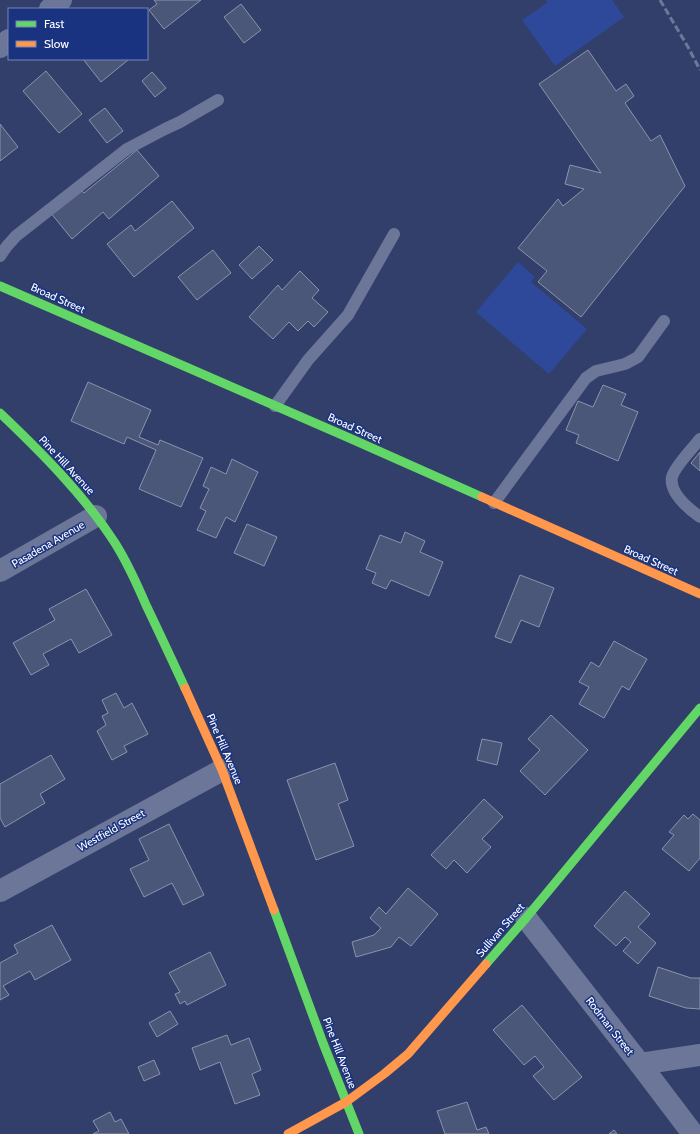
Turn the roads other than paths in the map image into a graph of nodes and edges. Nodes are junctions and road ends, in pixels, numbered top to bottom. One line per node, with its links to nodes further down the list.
1 (62, 0): 2 (street)
2 (51, 8)
3 (8, 41): 4 (street)
4 (0, 47)
5 (218, 100): 7 (lane)
6 (394, 234): 10 (lane)
7 (0, 256)
8 (0, 286): 10 (street, Broad Street)
9 (664, 321): 13 (lane)
10 (275, 406): 13 (street, Broad Street)
11 (0, 414): 14 (street, Pine Hill Avenue)
12 (700, 439): 15 (lane)
13 (494, 503): 17 (street, Broad Street)
14 (96, 516): 16 (street, Pasadena Avenue); 19 (street, Pine Hill Avenue)
15 (700, 516)
16 (0, 571)
17 (700, 594)
18 (700, 708): 21 (street, Sullivan Street)
19 (222, 770): 20 (street, Westfield Street); 24 (street, Pine Hill Avenue)
20 (0, 891)
21 (526, 918): 23 (street, Rodman Street); 24 (street, Sullivan Street)
22 (700, 1055): 23 (street)
23 (640, 1064): 27 (street, Rodman Street)
24 (346, 1102): 25 (street, Sullivan Street); 26 (street, Pine Hill Avenue)
25 (288, 1134)
26 (359, 1134)
27 (693, 1134)

